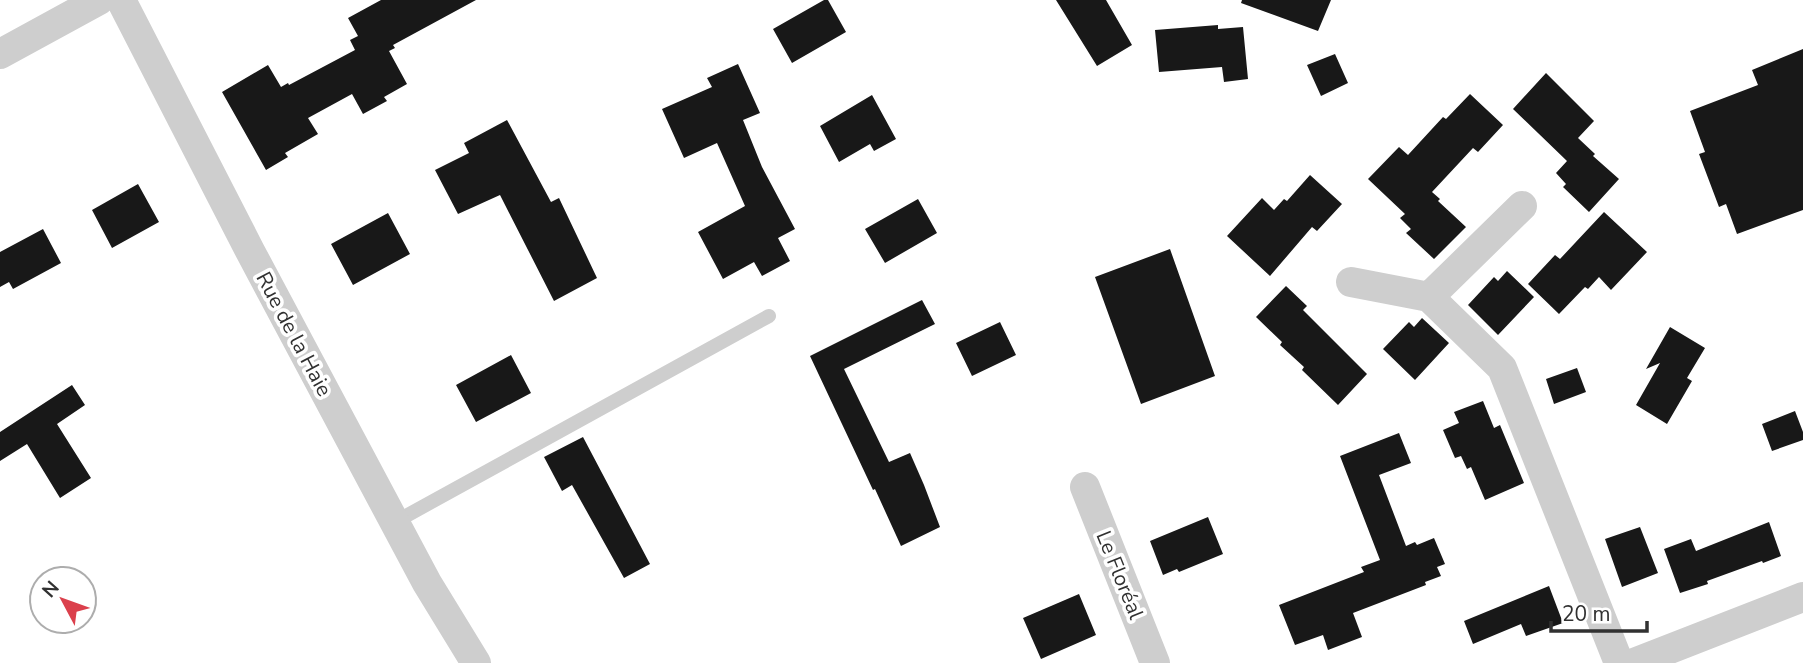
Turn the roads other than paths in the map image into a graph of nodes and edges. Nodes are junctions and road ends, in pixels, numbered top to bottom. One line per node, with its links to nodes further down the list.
1 (99, 0): 3 (street)
2 (121, 0): 9 (street, Rue de la Haie)
3 (0, 54)
4 (1522, 206): 6 (street)
5 (1351, 282): 6 (street)
6 (1429, 297): 13 (street)
7 (769, 316): 9 (lane)
8 (1085, 487): 12 (street, Le Floréal)
9 (395, 522): 11 (street, Rue de la Haie)
10 (1803, 597): 14 (street)
11 (476, 663)
12 (1155, 663)
13 (1619, 663)
14 (1634, 663)

